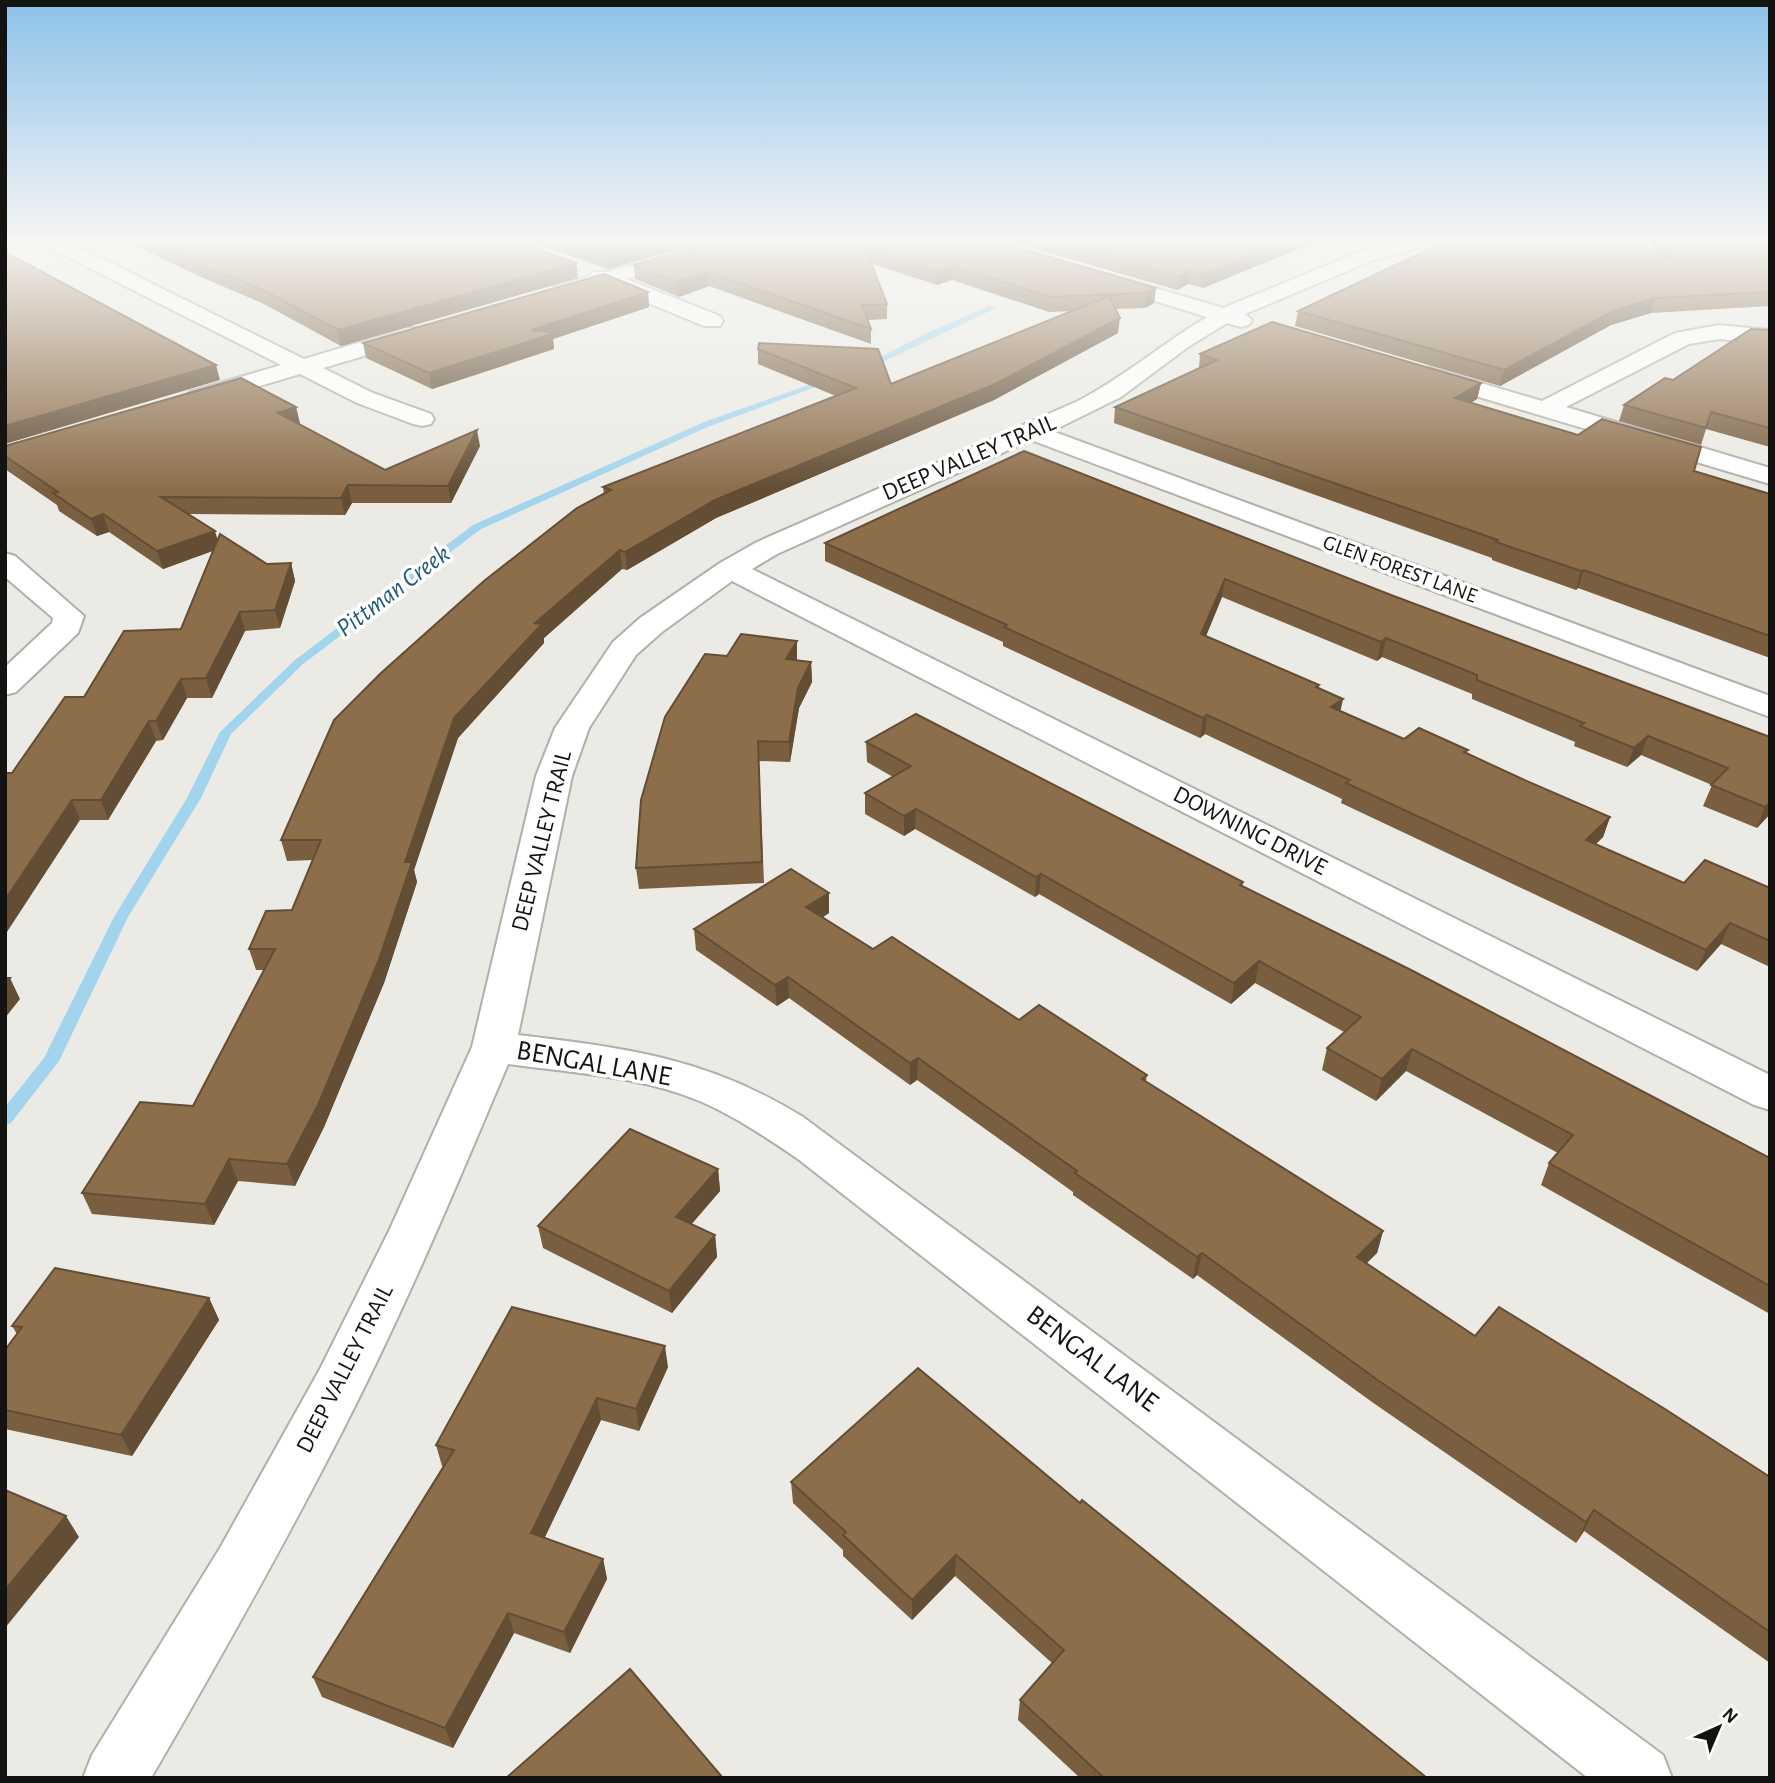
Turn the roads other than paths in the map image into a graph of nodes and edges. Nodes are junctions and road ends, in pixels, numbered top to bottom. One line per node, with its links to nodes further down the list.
1 (215, 322): 7 (street)
2 (1213, 322): 12 (street, DEEP VALLEY TRAIL)
3 (1249, 322): 4 (street)
4 (1265, 327)
5 (432, 328): 7 (street)
6 (1770, 337): 10 (street)
7 (304, 366): 9 (street); 11 (street)
8 (1412, 369): 10 (street)
9 (184, 402)
10 (1545, 408): 13 (street)
11 (422, 419)
12 (1029, 431): 15 (street, DEEP VALLEY TRAIL); 17 (street, GLEN FOREST LANE)
13 (1770, 476)
14 (5, 562): 16 (street)
15 (730, 569): 18 (street, DEEP VALLEY TRAIL); 19 (street, DOWNING DRIVE)
16 (5, 685)
17 (1770, 707)
18 (494, 1047): 20 (street, DEEP VALLEY TRAIL); 21 (street, BENGAL LANE)
19 (1770, 1094)
20 (115, 1778)
21 (1640, 1778)

